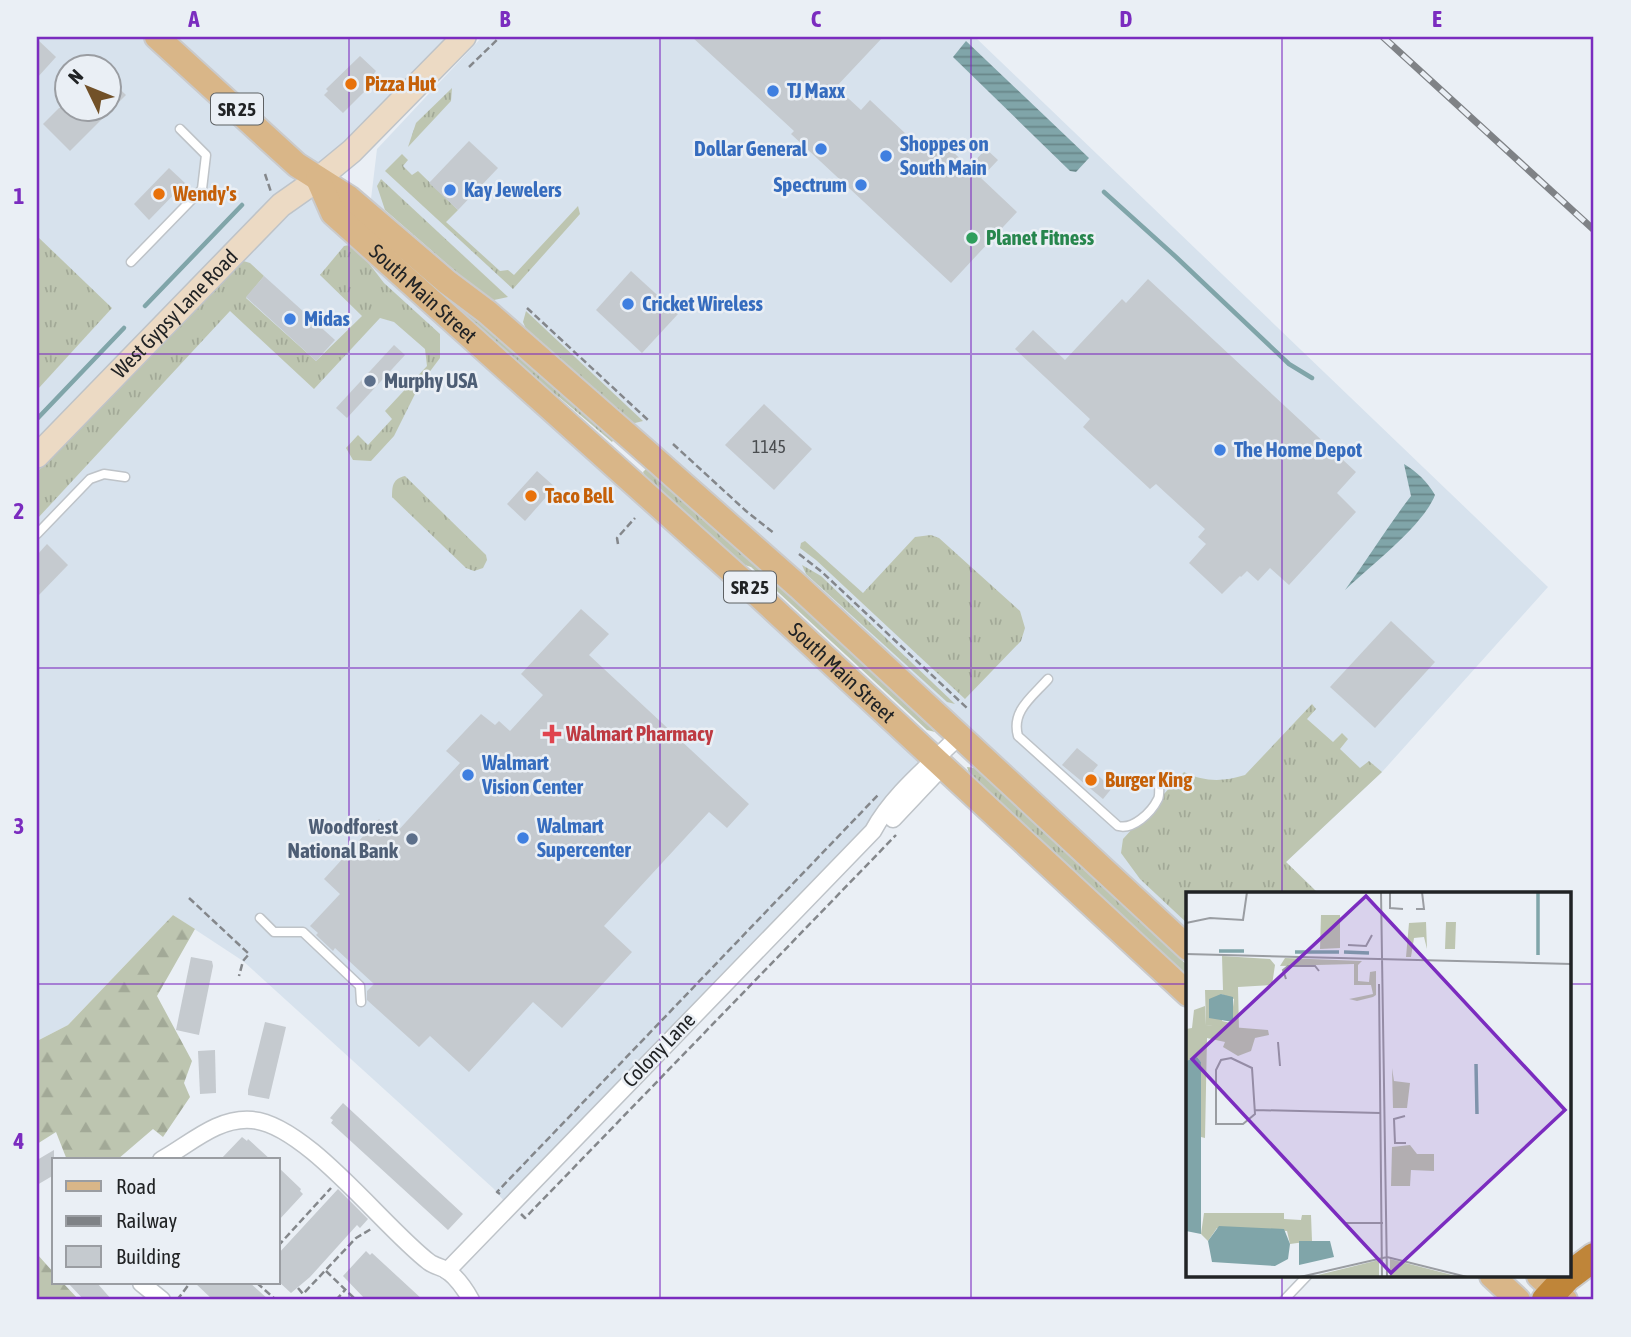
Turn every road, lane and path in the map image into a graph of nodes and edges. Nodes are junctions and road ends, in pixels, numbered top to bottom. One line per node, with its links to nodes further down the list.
1 (157, 37): 7 (main road, South Main Street / SR 25)
2 (464, 37): 7 (main road, West Gypsy Lane Road)
3 (500, 37): 4 (path)
4 (469, 67)
5 (180, 129): 9 (lane)
6 (265, 174): 8 (path)
7 (317, 179): 13 (main road, West Gypsy Lane Road); 22 (main road, South Main Street / SR 25); 23 (main road, South Main Street / SR 25)
8 (271, 195)
9 (131, 261)
10 (527, 308): 11 (path)
11 (648, 420)
12 (673, 443): 17 (path)
13 (37, 456)
14 (125, 477): 16 (lane)
15 (635, 518): 18 (path)
16 (37, 534)
17 (775, 534)
18 (618, 544)
19 (799, 554): 21 (path)
20 (1048, 679): 24 (lane)
21 (968, 709)
22 (959, 736): 23 (street, Colony Lane); 29 (main road, South Main Street / SR 25)
23 (939, 762): 31 (main road, South Main Street / SR 25); 41 (street, Colony Lane)
24 (1159, 782)
25 (883, 790): 35 (path)
26 (904, 826): 36 (path)
27 (189, 898): 30 (path)
28 (260, 918): 32 (lane)
29 (1186, 946)
30 (239, 976)
31 (1186, 992)
32 (362, 1002)
33 (164, 1158): 37 (street)
34 (327, 1191): 38 (path)
35 (504, 1198)
36 (516, 1209)
37 (386, 1220): 40 (path); 41 (street)
38 (280, 1244)
39 (1594, 1257): 42 (highway)
40 (325, 1270): 48 (path); 49 (path)
41 (447, 1270): 55 (street)
42 (1572, 1274)
43 (1305, 1278): 56 (lane)
44 (1494, 1278): 57 (main road)
45 (142, 1284): 50 (street)
46 (189, 1284): 51 (path)
47 (258, 1284): 52 (path)
48 (298, 1288)
49 (345, 1290): 53 (path); 54 (path)
50 (162, 1300)
51 (177, 1300)
52 (276, 1300)
53 (336, 1300)
54 (356, 1300)
55 (471, 1300)
56 (1284, 1300)
57 (1518, 1300)

